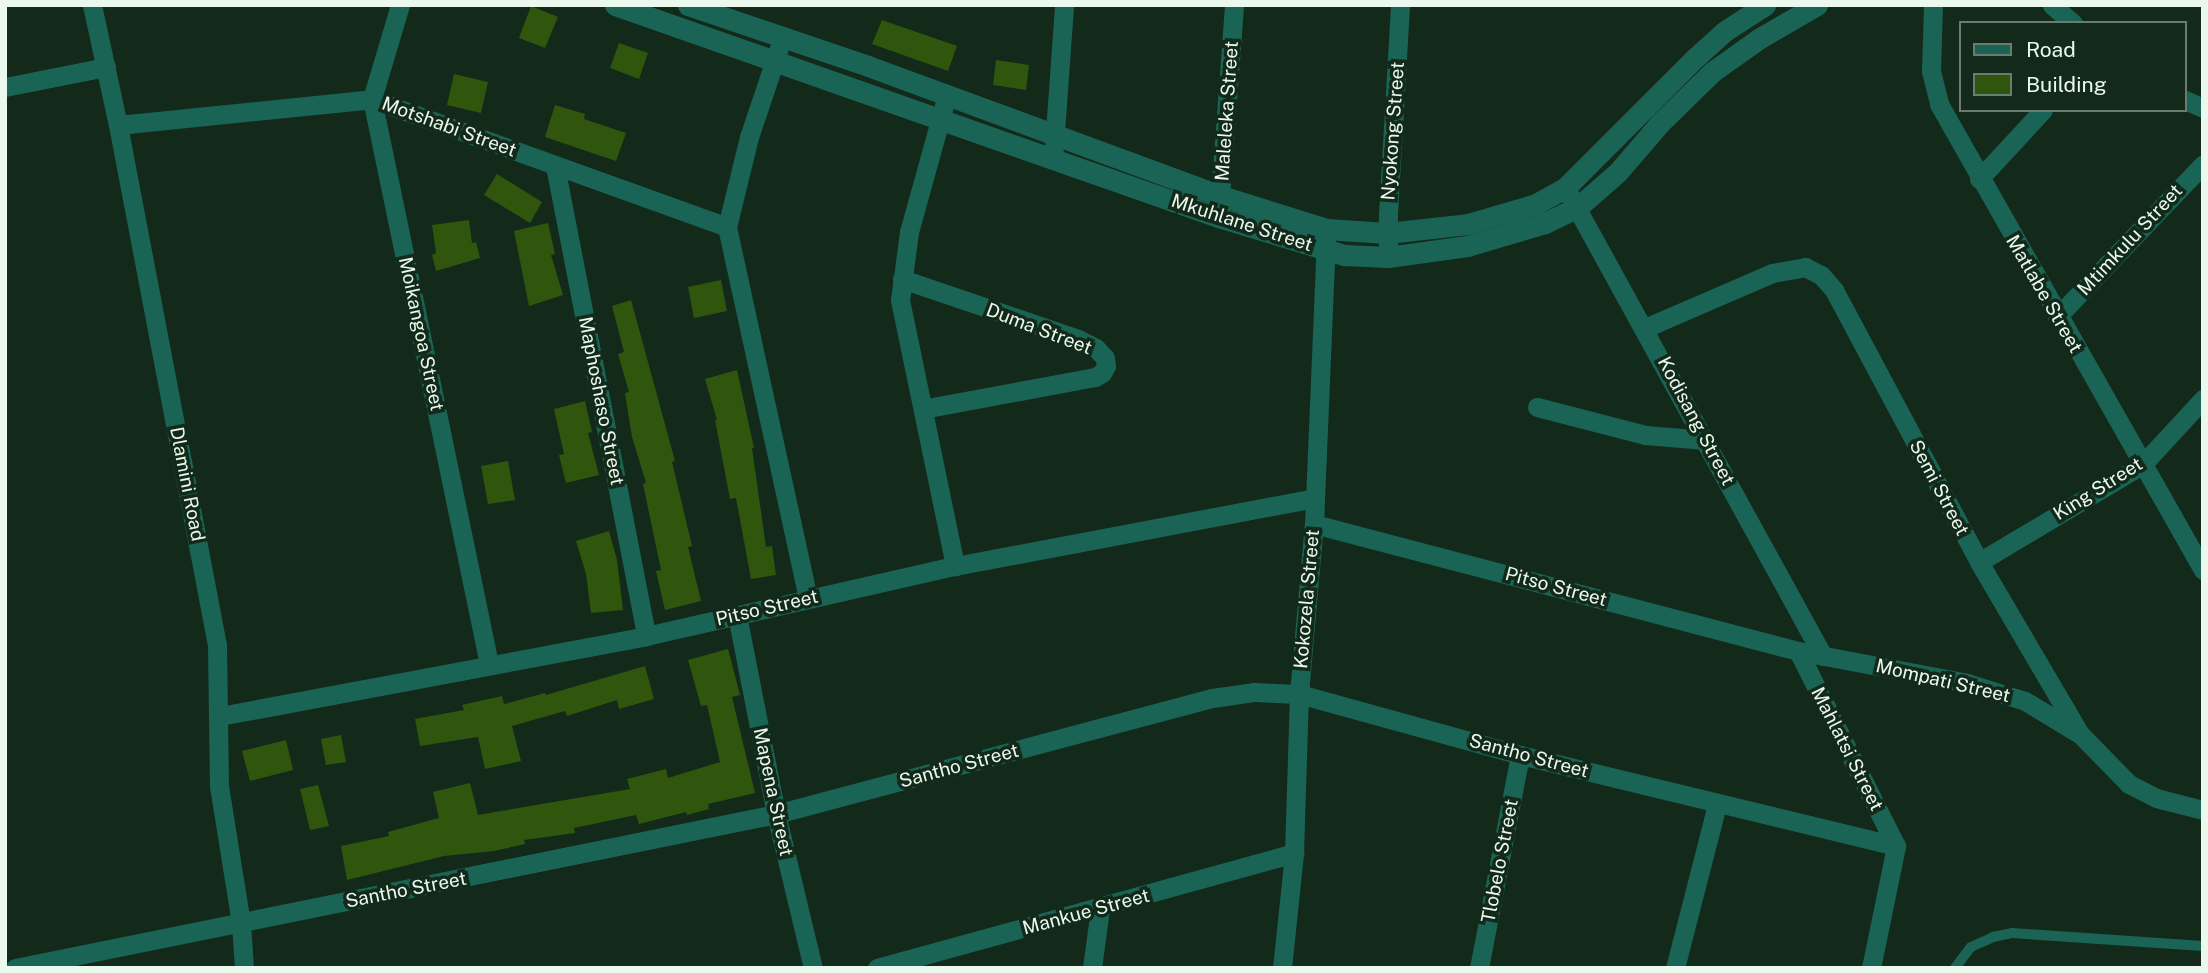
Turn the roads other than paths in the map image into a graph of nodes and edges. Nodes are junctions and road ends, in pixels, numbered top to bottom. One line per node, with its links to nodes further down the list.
1 (92, 5): 15 (street, Dlamini Road)
2 (400, 5): 18 (street, Moikangoa Street)
3 (615, 5): 14 (street, Mkuhlane Street)
4 (688, 5): 13 (street, Mkuhlane Street)
5 (1065, 5): 24 (street)
6 (1234, 5): 30 (street, Maleleka Street)
7 (1401, 5): 34 (street, Nyokong Street)
8 (1765, 5): 29 (street, Mkuhlane Street)
9 (1817, 5): 31 (street, Mkuhlane Street)
10 (1933, 5): 28 (street, Matlabe Street)
11 (2052, 5): 12 (street)
12 (2071, 21)
13 (782, 39): 14 (street); 17 (street, Mkuhlane Street)
14 (774, 62): 22 (street, Mkuhlane Street); 33 (street)
15 (106, 67): 16 (street); 23 (street, Dlamini Road)
16 (5, 87)
17 (947, 95): 22 (street); 24 (street, Mkuhlane Street)
18 (372, 99): 23 (street, Motshabi Street); 27 (street, Motshabi Street); 55 (street, Moikangoa Street)
19 (2187, 101): 20 (street)
20 (2203, 108)
21 (2041, 112): 28 (street)
22 (939, 120): 25 (street, Mkuhlane Street); 37 (street)
23 (118, 125): 57 (street, Dlamini Road)
24 (1055, 135): 25 (street); 30 (street, Mkuhlane Street)
25 (1053, 160): 32 (street, Mkuhlane Street)
26 (2203, 164): 38 (street, Mtimkulu Street)
27 (555, 166): 33 (street, Motshabi Street); 52 (street, Maphoshaso Street)
28 (1979, 179): 38 (street, Matlabe Street)
29 (1565, 188): 31 (street, Kodisang Street); 34 (street, Mkuhlane Street)
30 (1222, 196): 32 (street, Maleleka Street); 35 (street, Mkuhlane Street)
31 (1578, 207): 36 (street, Mkuhlane Street); 39 (street, Kodisang Street)
32 (1218, 218): 35 (street, Mkuhlane Street)
33 (727, 227): 50 (street)
34 (1387, 233): 35 (street, Mkuhlane Street); 36 (street, Nyokong Street)
35 (1326, 239): 36 (street, Mkuhlane Street); 45 (street, Kokozela Street)
36 (1388, 257)
37 (902, 279): 42 (street); 42 (street, Duma Street)
38 (2057, 317): 44 (street, Matlabe Street)
39 (1645, 328): 43 (street, Kodisang Street); 47 (street, Semi Street)
40 (2203, 399): 44 (street, King Street)
41 (1537, 407): 43 (street)
42 (923, 409): 48 (street)
43 (1706, 440): 54 (street, Kodisang Street)
44 (2142, 465): 47 (street, King Street); 49 (street, Matlabe Street)
45 (1314, 498): 46 (street, Kokozela Street); 48 (street, Pitso Street)
46 (1314, 524): 53 (street, Pitso Street); 56 (street, Kokozela Street)
47 (1979, 562): 58 (street, Semi Street)
48 (955, 566): 50 (street, Pitso Street)
49 (2203, 570)
50 (808, 597): 51 (street, Pitso Street)
51 (737, 615): 52 (street, Pitso Street); 62 (street, Mapena Street)
52 (646, 636): 55 (street, Pitso Street)
53 (1798, 651): 54 (street, Mompati Street); 63 (street, Mahlatsi Street)
54 (1823, 656): 58 (street, Mompati Street)
55 (489, 664): 57 (street, Pitso Street)
56 (1299, 694): 59 (street, Santho Street); 62 (street, Santho Street); 64 (street, Kokozela Street)
57 (220, 716): 66 (street, Dlamini Road)
58 (2080, 734): 61 (street, Semi Street)
59 (1520, 755): 60 (street, Santho Street); 75 (street, Tlobelo Street)
60 (1717, 805): 63 (street, Santho Street); 76 (street)
61 (2203, 810)
62 (776, 814): 66 (street, Santho Street); 71 (street, Mapena Street)
63 (1896, 846): 77 (street)
64 (1294, 853): 65 (street, Mankue Street); 74 (street, Kokozela Street)
65 (1100, 909): 72 (street, Mankue Street); 73 (street)
66 (241, 923): 68 (street, Santho Street); 70 (street, Dlamini Road)
67 (2203, 946): 78 (lane)
68 (57, 964): 69 (street, Santho Street)
69 (15, 968)
70 (244, 968)
71 (813, 968)
72 (877, 968)
73 (1092, 968)
74 (1282, 968)
75 (1479, 968)
76 (1675, 968)
77 (1871, 968)
78 (1955, 968)

